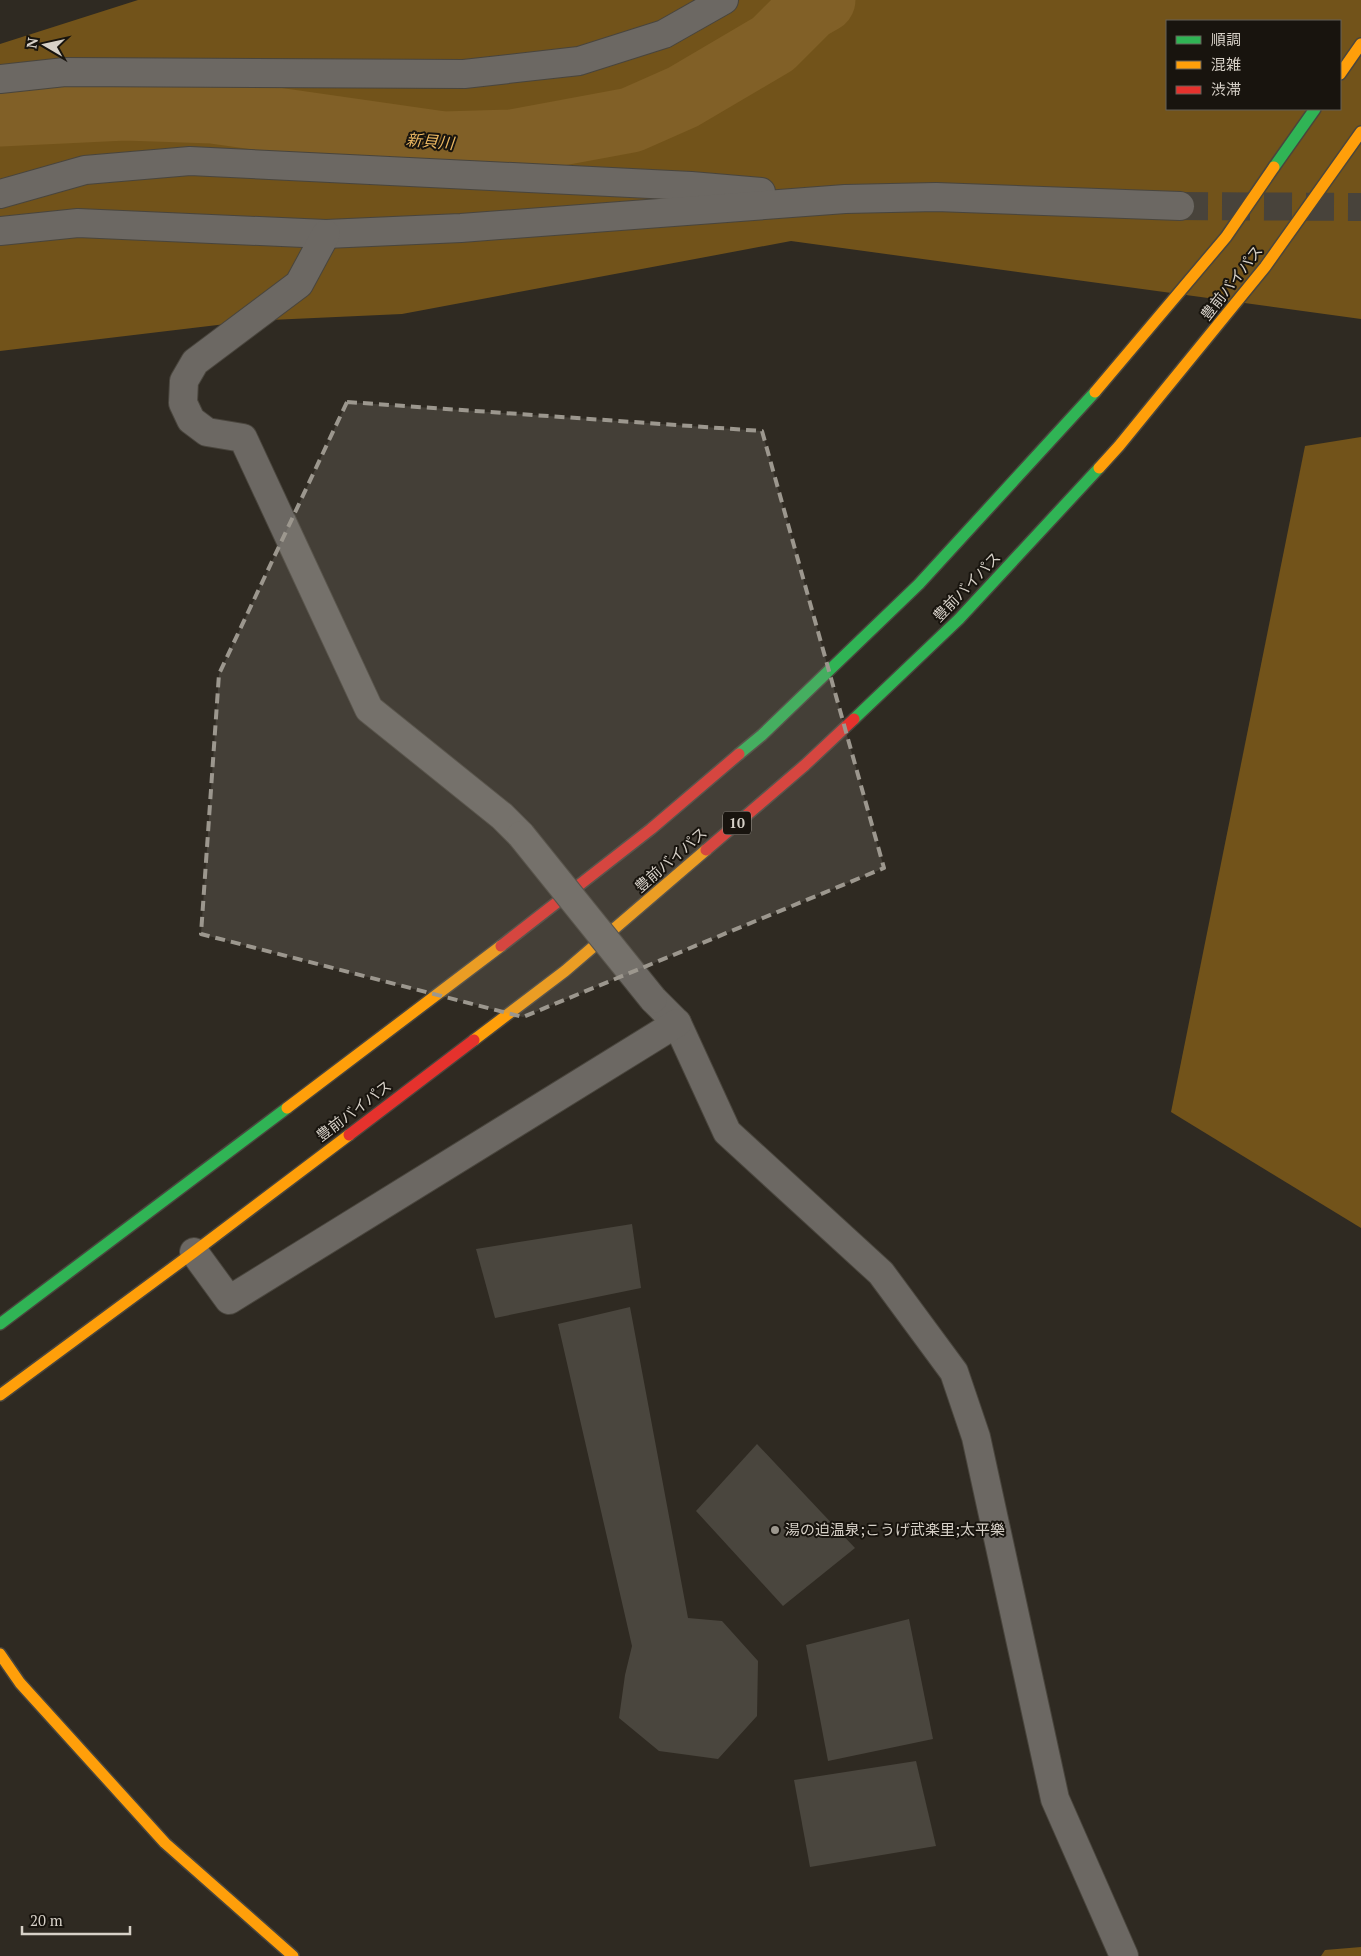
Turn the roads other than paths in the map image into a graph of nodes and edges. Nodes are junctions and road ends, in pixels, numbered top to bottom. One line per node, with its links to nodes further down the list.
1 (724, 0): 4 (street)
2 (1361, 44): 3 (main road)
3 (1341, 73)
4 (0, 79)
5 (1314, 110): 14 (main road)
6 (1361, 132): 13 (main road, 豊前バイパス / 10)
7 (0, 194): 8 (street)
8 (845, 200): 9 (street); 11 (street)
9 (1180, 206)
10 (0, 230): 11 (street)
11 (326, 234): 12 (street, bridge)
12 (677, 1023): 13 (street); 18 (street)
13 (194, 1252): 15 (main road, 豊前バイパス / 10)
14 (0, 1324)
15 (0, 1395)
16 (0, 1654): 17 (main road)
17 (293, 1956)
18 (1124, 1956)

